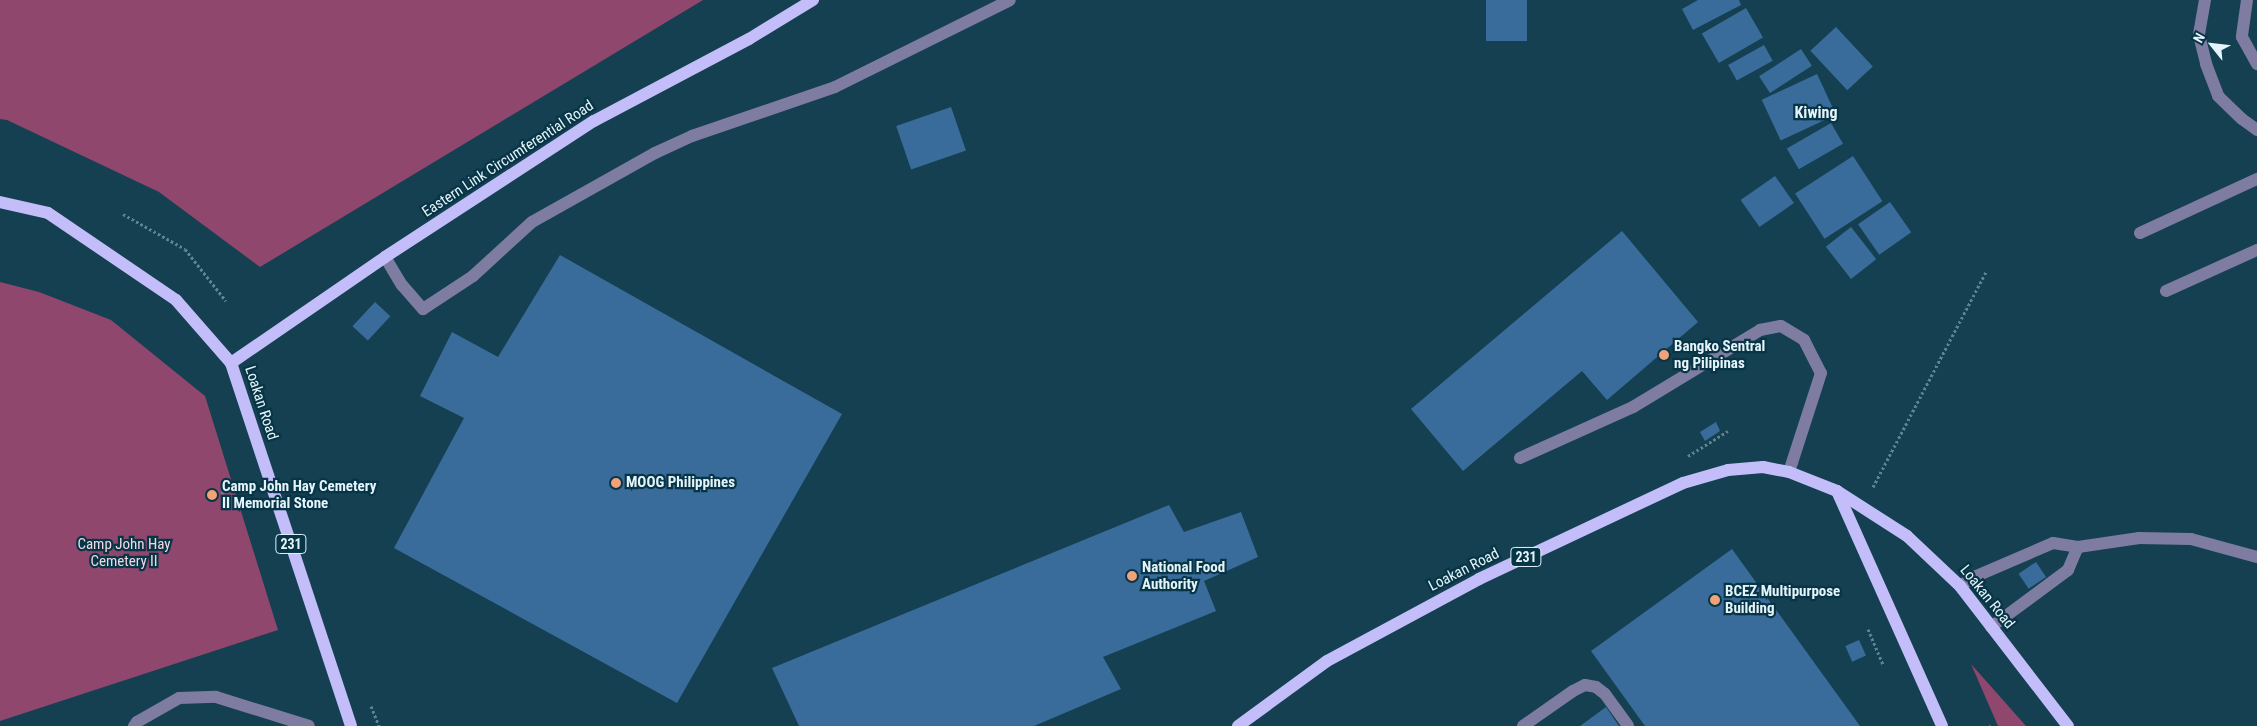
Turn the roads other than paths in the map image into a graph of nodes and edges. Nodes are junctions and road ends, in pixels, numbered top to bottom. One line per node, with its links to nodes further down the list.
1 (813, 0): 11 (main road, Eastern Link Circumferential Road)
2 (1010, 0): 11 (street)
3 (2205, 0): 6 (street)
4 (2247, 0): 5 (street)
5 (2257, 64)
6 (2257, 130)
7 (2257, 178): 9 (street)
8 (0, 202): 13 (main road, Loakan Road / 231)
9 (2140, 233)
10 (2257, 250): 12 (street)
11 (385, 258): 13 (main road, Eastern Link Circumferential Road)
12 (2166, 291)
13 (231, 363): 23 (main road, Loakan Road / 231)
14 (1520, 458): 15 (street)
15 (1789, 472): 16 (main road, Loakan Road / 231); 24 (main road, Loakan Road / 231)
16 (1837, 491): 19 (main road, Loakan Road / 231); 27 (main road)
17 (2078, 547): 18 (street); 19 (street); 20 (street)
18 (2257, 556)
19 (1960, 586): 20 (main road, Loakan Road / 231)
20 (1991, 627): 28 (main road, Loakan Road / 231)
21 (134, 726): 22 (street)
22 (309, 726)
23 (351, 726)
24 (1238, 726)
25 (1523, 726): 26 (street)
26 (1628, 726)
27 (1942, 726)
28 (2068, 726)

